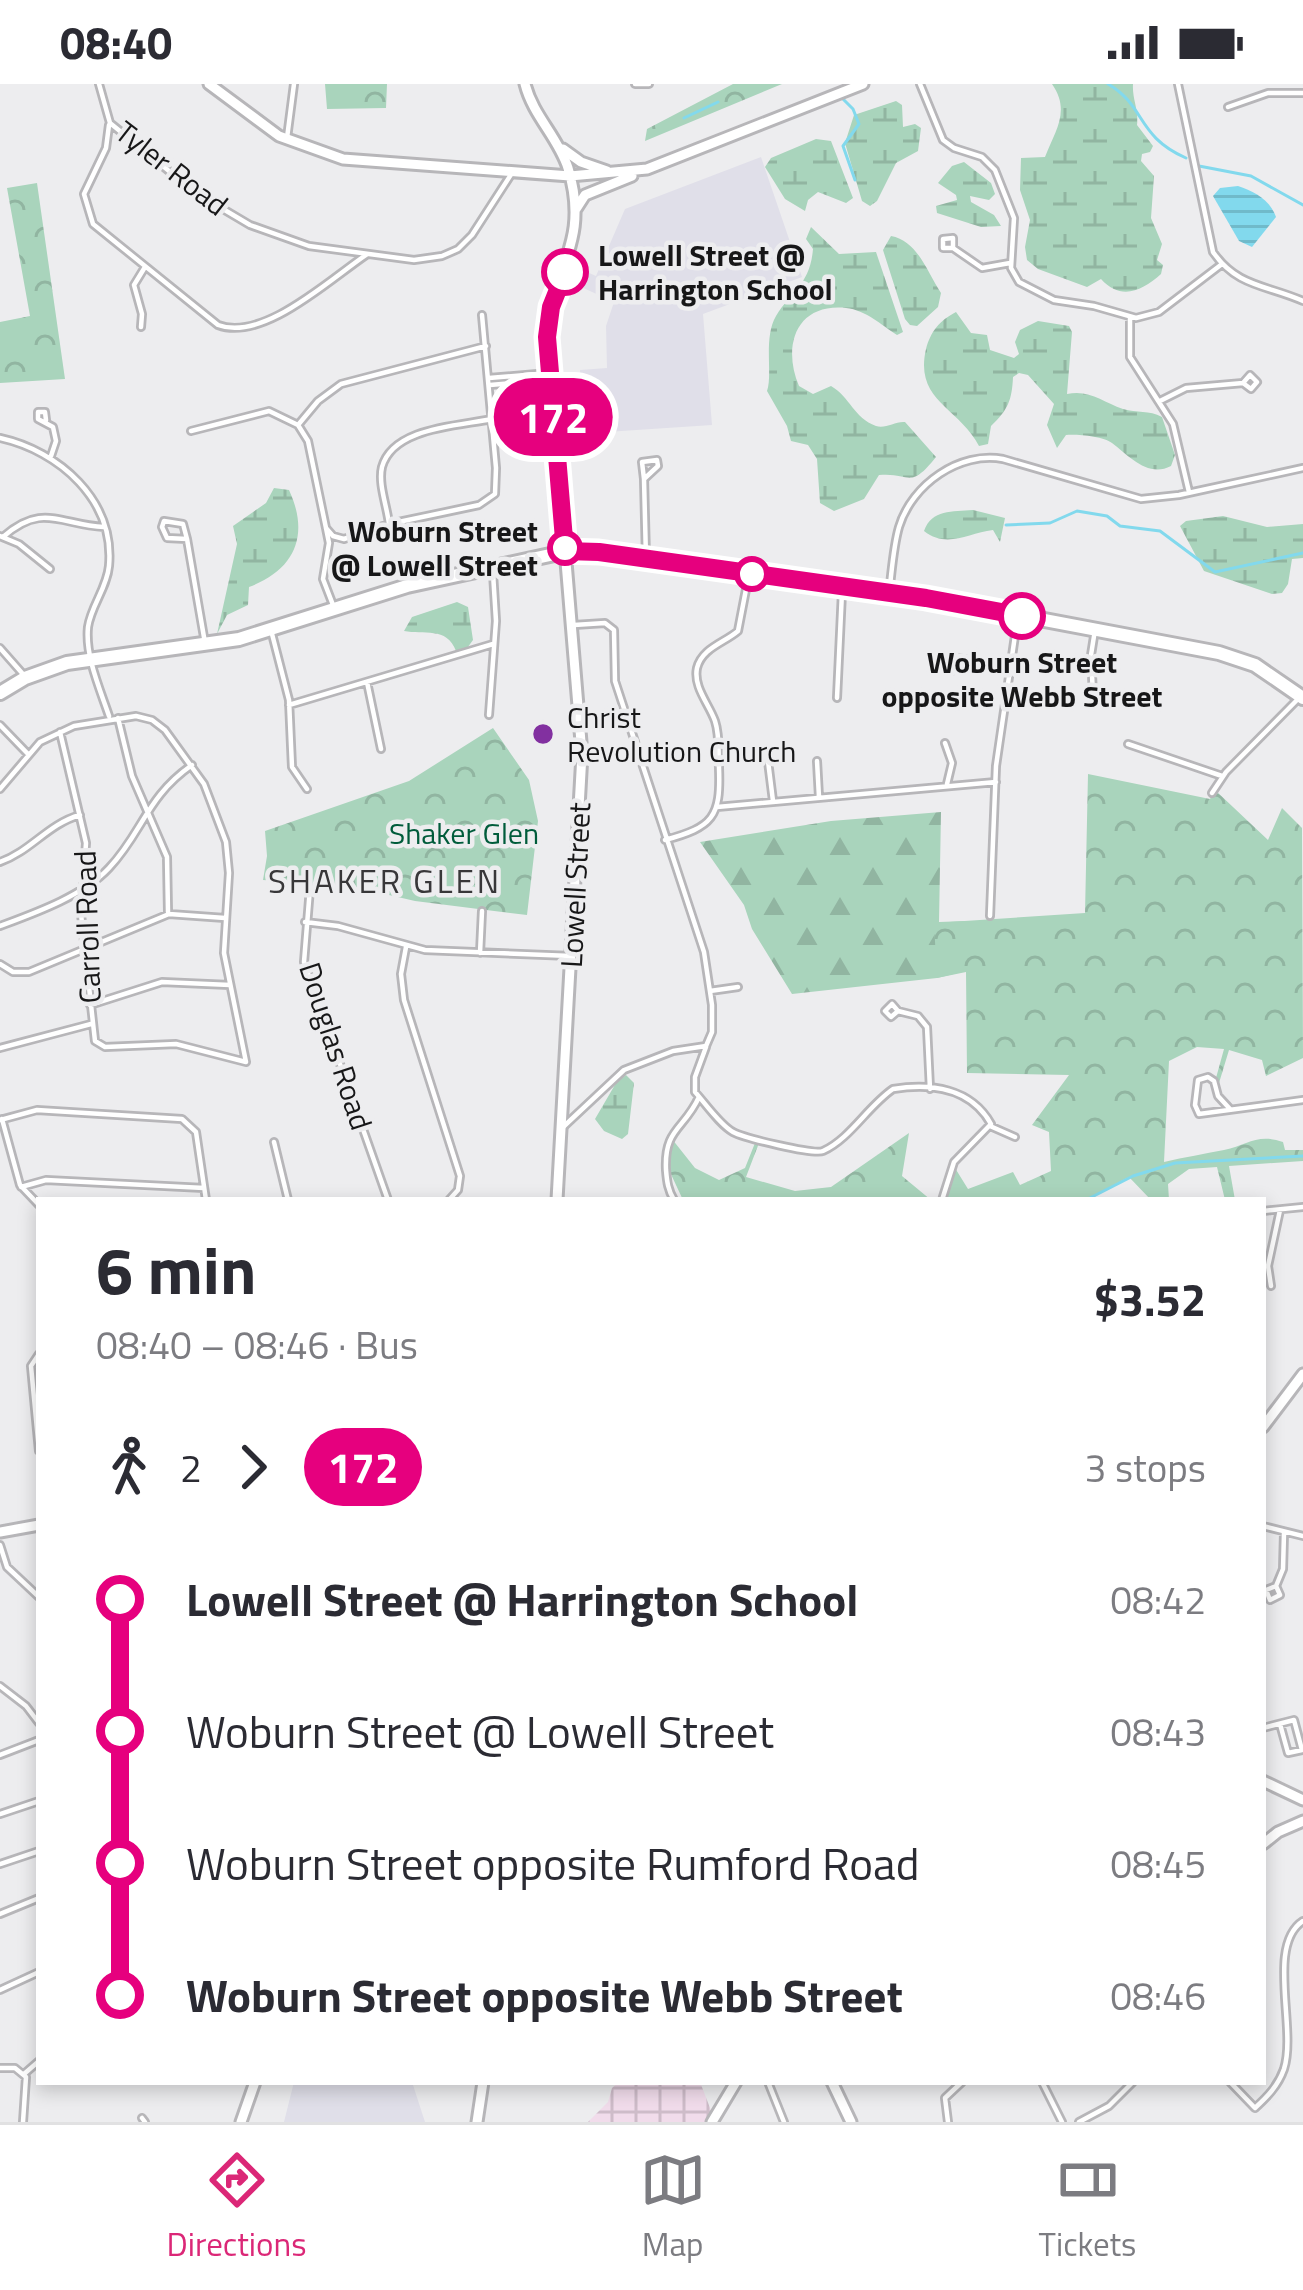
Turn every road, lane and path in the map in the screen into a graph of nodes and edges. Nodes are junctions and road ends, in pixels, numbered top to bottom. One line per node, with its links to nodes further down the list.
1 (99, 84): 13 (street, Tyler Road)
2 (209, 84): 15 (main road)
3 (294, 84): 15 (street)
4 (525, 84): 14 (main road, Lowell Street)
5 (635, 84): 6 (street)
6 (649, 84)
7 (863, 84): 16 (main road)
8 (920, 84): 22 (street)
9 (1178, 84): 23 (street)
10 (1281, 88): 11 (street); 12 (street)
11 (1303, 93)
12 (1228, 107)
13 (109, 121): 21 (street, Tyler Road); 24 (street)
14 (546, 129): 16 (main road); 18 (main road, Lowell Street)
15 (286, 139): 17 (main road)
16 (636, 172): 18 (main road); 19 (main road)
17 (512, 173): 18 (main road); 21 (street, Tyler Road)
18 (570, 176): 19 (main road, Lowell Street)
19 (575, 213): 30 (main road, Lowell Street)
20 (953, 248): 22 (street)
21 (366, 255): 24 (street)
22 (1010, 263): 27 (street)
23 (1222, 264): 25 (street); 27 (street)
24 (145, 268): 28 (street)
25 (1303, 301)
26 (482, 315): 29 (street)
27 (1130, 318): 33 (street)
28 (141, 327)
29 (486, 346): 31 (street); 36 (street)
30 (550, 377): 31 (street); 49 (main road, Lowell Street)
31 (489, 382): 34 (street)
32 (1243, 382): 33 (street)
33 (1160, 401): 42 (street)
34 (492, 419): 43 (street); 43 (street)
35 (46, 420): 39 (street)
36 (298, 425): 37 (street); 45 (street)
37 (191, 431)
38 (0, 438): 39 (street)
39 (52, 456): 44 (street)
40 (1303, 468): 42 (street)
41 (644, 479): 51 (street)
42 (1189, 492): 56 (street)
43 (389, 524): 48 (street)
44 (106, 527): 46 (street); 66 (street)
45 (326, 528): 48 (street); 50 (street)
46 (2, 537): 53 (street)
47 (187, 539): 62 (street)
48 (344, 539): 50 (street)
49 (565, 551): 51 (main road); 52 (main road); 59 (main road, Lowell Street)
50 (327, 553): 57 (street)
51 (646, 559): 54 (main road)
52 (492, 567): 57 (main road); 63 (street)
53 (50, 569)
54 (748, 574): 55 (main road); 95 (street)
55 (842, 586): 56 (main road); 73 (street)
56 (889, 593): 58 (main road)
57 (335, 610): 61 (main road)
58 (1018, 615): 60 (main road); 67 (street)
59 (571, 626): 98 (street); 111 (main road, Lowell Street)
60 (1094, 630): 71 (street); 72 (main road)
61 (271, 631): 62 (main road); 74 (street)
62 (205, 644): 66 (main road)
63 (493, 644): 69 (street); 75 (street)
64 (0, 649): 68 (street)
65 (955, 658): 67 (street)
66 (92, 659): 68 (main road); 76 (street)
67 (1010, 664): 88 (street)
68 (25, 678): 70 (main road)
69 (367, 682): 74 (street); 82 (street)
70 (0, 693)
71 (1093, 694)
72 (1302, 697): 87 (street)
73 (838, 698)
74 (289, 705): 91 (street)
75 (489, 715)
76 (110, 718): 77 (street); 79 (street)
77 (118, 718): 86 (street); 96 (street)
78 (0, 725): 83 (street)
79 (60, 732): 83 (street); 97 (street, Carroll Road)
80 (945, 743): 89 (street)
81 (1128, 744): 87 (street)
82 (381, 749)
83 (28, 754): 90 (street)
84 (818, 760): 93 (street)
85 (768, 761): 94 (street)
86 (192, 765): 96 (street); 105 (street)
87 (1222, 776): 92 (street)
88 (996, 782): 89 (street); 104 (street)
89 (947, 786): 93 (street)
90 (0, 789)
91 (307, 789)
92 (1212, 793)
93 (819, 797): 94 (street)
94 (773, 801): 95 (street)
95 (717, 807): 98 (street)
96 (146, 809): 100 (street); 103 (street)
97 (80, 815): 99 (street); 100 (street, Carroll Road)
98 (665, 840): 115 (street)
99 (0, 862)
100 (83, 886): 107 (street); 109 (street, Carroll Road)
101 (310, 888): 106 (street, Douglas Road)
102 (482, 911): 110 (street)
103 (169, 914): 105 (street); 109 (street)
104 (991, 916)
105 (225, 918): 113 (street)
106 (305, 922): 108 (street); 134 (street, Douglas Road)
107 (0, 926)
108 (406, 946): 110 (street); 135 (street)
109 (84, 948): 112 (street); 116 (street, Carroll Road)
110 (480, 953): 111 (street)
111 (571, 956): 127 (main road, Lowell Street)
112 (0, 964)
113 (230, 985): 116 (street); 118 (street, Carroll Road)
114 (738, 987): 115 (street)
115 (710, 992): 119 (street)
116 (89, 1006): 118 (street, Carroll Road)
117 (898, 1011): 121 (street)
118 (91, 1024): 120 (street)
119 (706, 1046): 122 (street); 127 (street)
120 (0, 1048)
121 (930, 1089): 122 (street); 126 (street)
122 (699, 1097): 137 (street)
123 (1303, 1100): 124 (street)
124 (1230, 1109): 124 (street)
125 (1, 1119): 130 (street); 131 (street)
126 (990, 1126): 128 (street); 138 (street)
127 (561, 1129): 136 (main road, Lowell Street)
128 (1016, 1137)
129 (274, 1142): 133 (street)
130 (21, 1187): 131 (street); 139 (street)
131 (204, 1188): 132 (street)
132 (206, 1197)
133 (287, 1197)
134 (387, 1197)
135 (452, 1197)
136 (557, 1197)
137 (673, 1197)
138 (943, 1197)
139 (36, 1201)
140 (1303, 1207): 141 (street)
141 (1280, 1210): 142 (street); 143 (street)
142 (1266, 1211)
143 (1271, 1286)
144 (36, 1355): 146 (street)
145 (1303, 1374): 147 (main road)
146 (36, 1419)
147 (1268, 1423)
148 (36, 1526): 150 (main road)
149 (1266, 1527): 151 (street)
150 (0, 1532)
151 (1284, 1533): 152 (street); 154 (street)
152 (1303, 1536)
153 (0, 1544): 155 (street)
154 (1276, 1586)
155 (36, 1594)
156 (0, 1686): 157 (street)
157 (36, 1719)
158 (1280, 1724): 158 (street); 159 (street)
159 (1266, 1727)
160 (36, 1741): 161 (street)
161 (0, 1754)
162 (1266, 1782): 163 (main road)
163 (1303, 1800)
164 (36, 1803): 165 (street)
165 (0, 1814)
166 (1303, 1821): 167 (main road)
167 (1266, 1842)
168 (36, 1852): 169 (street)
169 (0, 1864)
170 (36, 1899): 171 (street)
171 (0, 1914)
172 (1303, 1921): 186 (street)
173 (36, 1973): 174 (street)
174 (0, 1990)
175 (36, 2064): 177 (street)
176 (0, 2068): 177 (street)
177 (24, 2074): 187 (street)
178 (254, 2085): 188 (main road)
179 (483, 2085): 189 (main road)
180 (734, 2085): 190 (main road)
181 (770, 2085): 191 (street)
182 (833, 2085): 192 (main road)
183 (959, 2085): 193 (street)
184 (1044, 2085): 194 (street)
185 (1130, 2085): 195 (street)
186 (1232, 2085)
187 (23, 2122)
188 (241, 2122)
189 (477, 2122)
190 (712, 2122)
191 (784, 2122)
192 (851, 2122)
193 (948, 2122)
194 (1063, 2122)
195 (1079, 2122)

